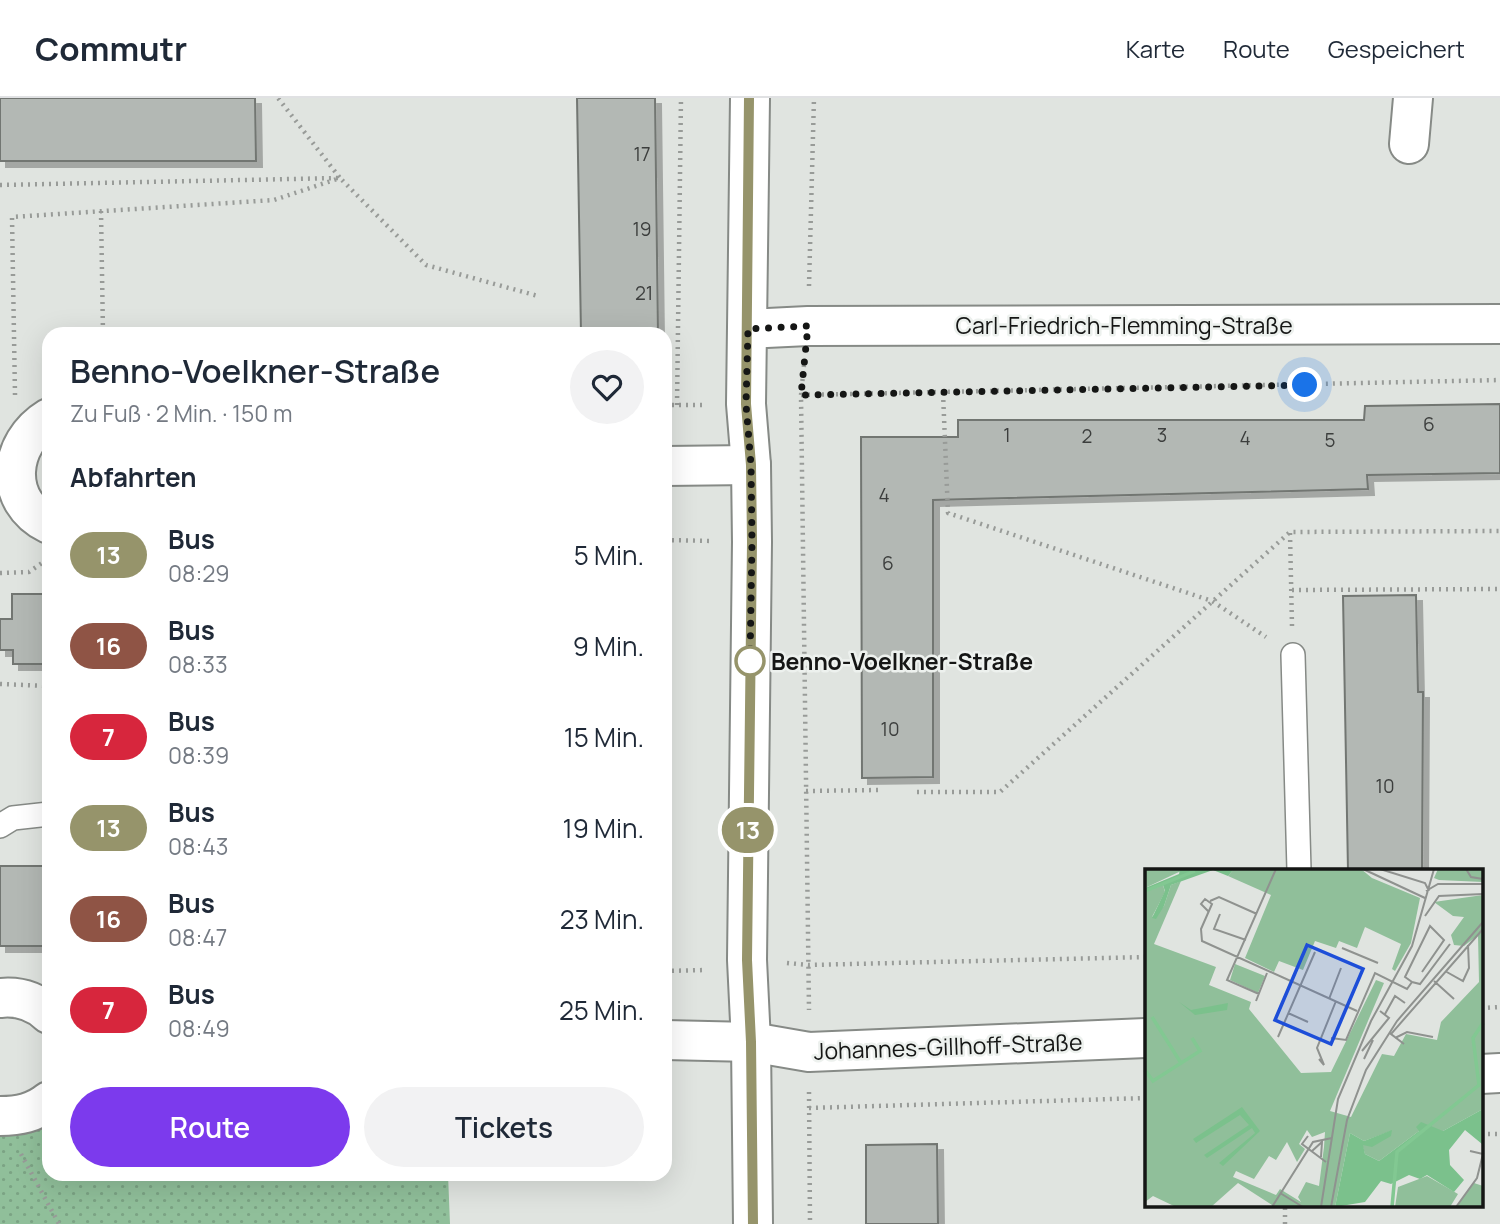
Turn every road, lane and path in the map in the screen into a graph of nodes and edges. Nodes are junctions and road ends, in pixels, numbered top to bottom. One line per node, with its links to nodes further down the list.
1 (278, 98): 7 (path)
2 (681, 98): 18 (path)
3 (750, 98): 14 (street)
4 (814, 98): 12 (path)
5 (1413, 98): 6 (street)
6 (1409, 144)
7 (340, 178): 8 (path); 9 (path); 10 (path)
8 (0, 185)
9 (101, 211): 13 (path); 19 (path)
10 (538, 296)
11 (1500, 324): 12 (street, Carl-Friedrich-Flemming-Straße)
12 (808, 326): 14 (street, Carl-Friedrich-Flemming-Straße); 17 (path)
13 (103, 327)
14 (748, 329): 20 (street)
15 (1500, 380): 16 (path)
16 (943, 393): 17 (path); 29 (path)
17 (801, 395): 34 (path)
18 (677, 405)
19 (32, 412): 22 (street)
20 (751, 465): 21 (street); 40 (street)
21 (672, 466)
22 (42, 519)
23 (1500, 531): 24 (path)
24 (1290, 532): 28 (path); 29 (path)
25 (42, 564): 26 (path)
26 (0, 573)
27 (1500, 589): 28 (path)
28 (1292, 590): 30 (path)
29 (1212, 601): 30 (path); 35 (path)
30 (1293, 655): 38 (lane)
31 (0, 684): 32 (path)
32 (42, 686)
33 (879, 790): 34 (path)
34 (806, 791): 41 (path)
35 (916, 792)
36 (42, 815): 37 (lane)
37 (0, 826)
38 (1299, 869)
39 (1145, 957): 41 (path)
40 (747, 960): 41 (path); 42 (path); 49 (street)
41 (809, 965): 50 (path)
42 (672, 971)
43 (0, 998): 45 (street)
44 (1500, 1007): 46 (path)
45 (42, 1008)
46 (1482, 1008)
47 (1145, 1038): 50 (street, Johannes-Gillhoff-Straße)
48 (672, 1040): 49 (street, Johannes-Gillhoff-Straße)
49 (751, 1042): 50 (street, Johannes-Gillhoff-Straße); 61 (street)
50 (809, 1052): 55 (path)
51 (1500, 1073): 52 (street)
52 (1482, 1074)
53 (1145, 1098): 55 (path)
54 (42, 1106): 56 (street)
55 (809, 1108): 62 (path)
56 (0, 1116): 60 (path)
57 (1500, 1133): 58 (path)
58 (1482, 1134)
59 (1285, 1206): 63 (path)
60 (60, 1224)
61 (753, 1224)
62 (810, 1224)
63 (1285, 1224)

